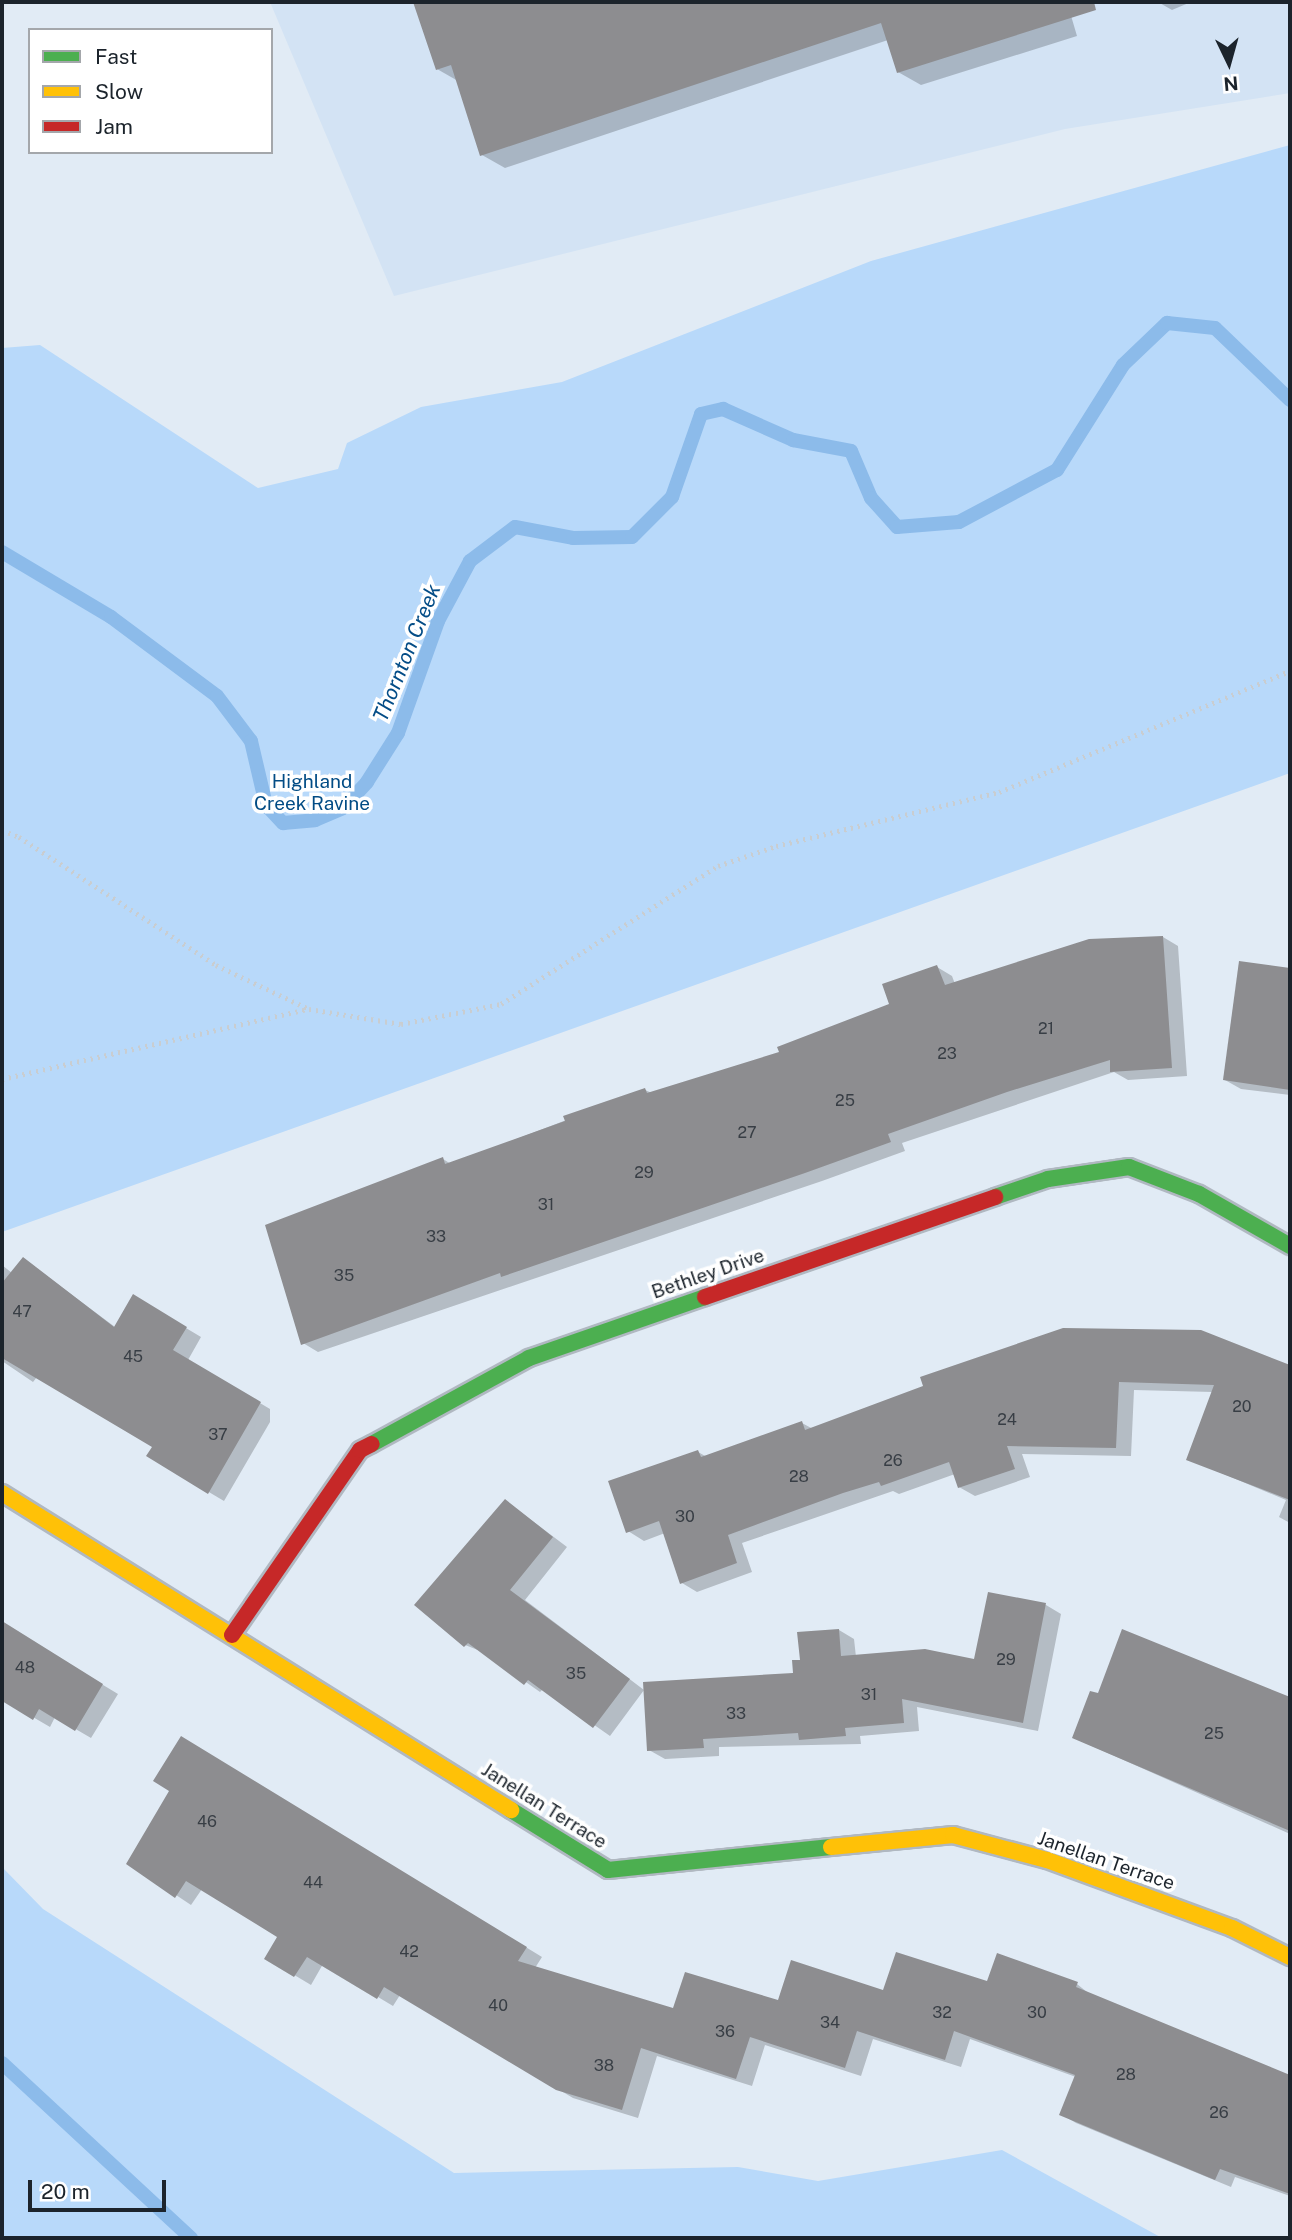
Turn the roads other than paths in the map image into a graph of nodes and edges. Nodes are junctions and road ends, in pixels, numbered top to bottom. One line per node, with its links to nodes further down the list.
1 (1290, 1246): 3 (street, Bethley Drive)
2 (2, 1493): 3 (street, Janellan Terrace)
3 (232, 1635): 4 (street, Janellan Terrace)
4 (1290, 1957)

